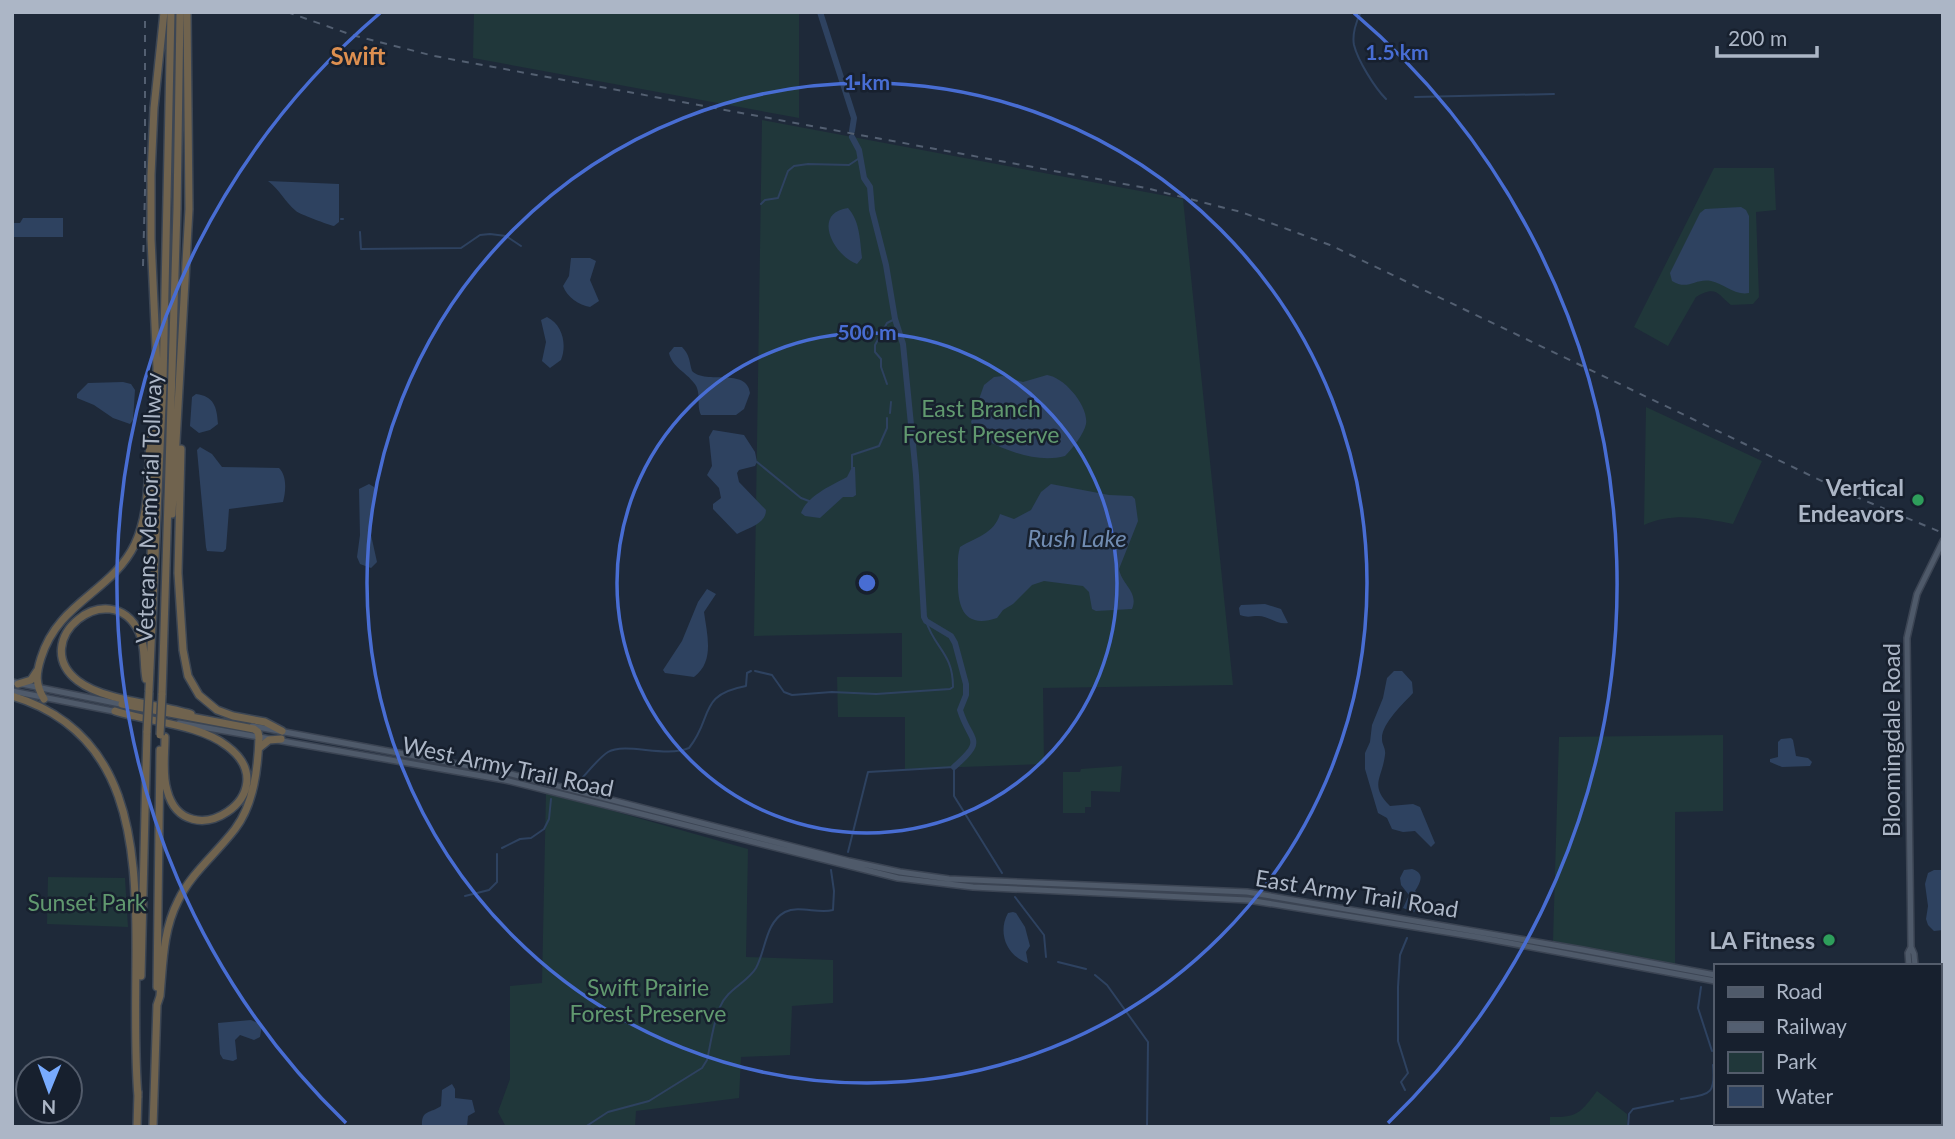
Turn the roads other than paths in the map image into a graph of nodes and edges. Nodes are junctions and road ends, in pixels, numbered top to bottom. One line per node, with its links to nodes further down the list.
1 (164, 12): 5 (highway)
2 (171, 12): 9 (highway, Veterans Memorial Tollway)
3 (180, 12): 8 (highway, Veterans Memorial Tollway)
4 (187, 12): 6 (highway)
5 (157, 368): 9 (highway); 10 (highway)
6 (180, 383): 8 (highway); 19 (highway)
7 (1941, 544): 29 (main road, Bloomingdale Road)
8 (165, 591): 20 (highway, Veterans Memorial Tollway, bridge)
9 (150, 659): 13 (highway, Veterans Memorial Tollway)
10 (38, 667): 11 (highway); 12 (highway)
11 (15, 683): 12 (main road, West Army Trail Road)
12 (37, 688): 15 (highway); 16 (main road, West Army Trail Road)
13 (149, 691): 18 (highway); 35 (highway, bridge)
14 (12, 694): 15 (main road, West Army Trail Road); 35 (highway)
15 (44, 699): 17 (main road, West Army Trail Road)
16 (122, 705): 18 (main road, West Army Trail Road); 21 (highway)
17 (115, 711): 20 (highway); 21 (main road, West Army Trail Road)
18 (195, 715): 19 (main road, West Army Trail Road)
19 (281, 735): 21 (main road, West Army Trail Road); 22 (highway); 23 (main road, West Army Trail Road); 24 (main road, West Army Trail Road)
20 (163, 736): 34 (highway, Veterans Memorial Tollway)
21 (260, 737): 22 (highway)
22 (259, 749): 34 (highway)
23 (849, 861): 24 (main road); 25 (main road, West Army Trail Road)
24 (841, 865): 27 (main road, West Army Trail Road)
25 (989, 881): 26 (main road, East Army Trail Road)
26 (1095, 886): 28 (main road); 32 (main road, East Army Trail Road)
27 (994, 888): 28 (main road, East Army Trail Road)
28 (1089, 892): 33 (main road, East Army Trail Road)
29 (1911, 947): 30 (main road, Bloomingdale Road); 31 (main road, Bloomingdale Road)
30 (1909, 964)
31 (1915, 964)
32 (1714, 975)
33 (1714, 981)
34 (157, 1005): 37 (highway)
35 (138, 1097): 36 (highway)
36 (137, 1127)
37 (153, 1127)

